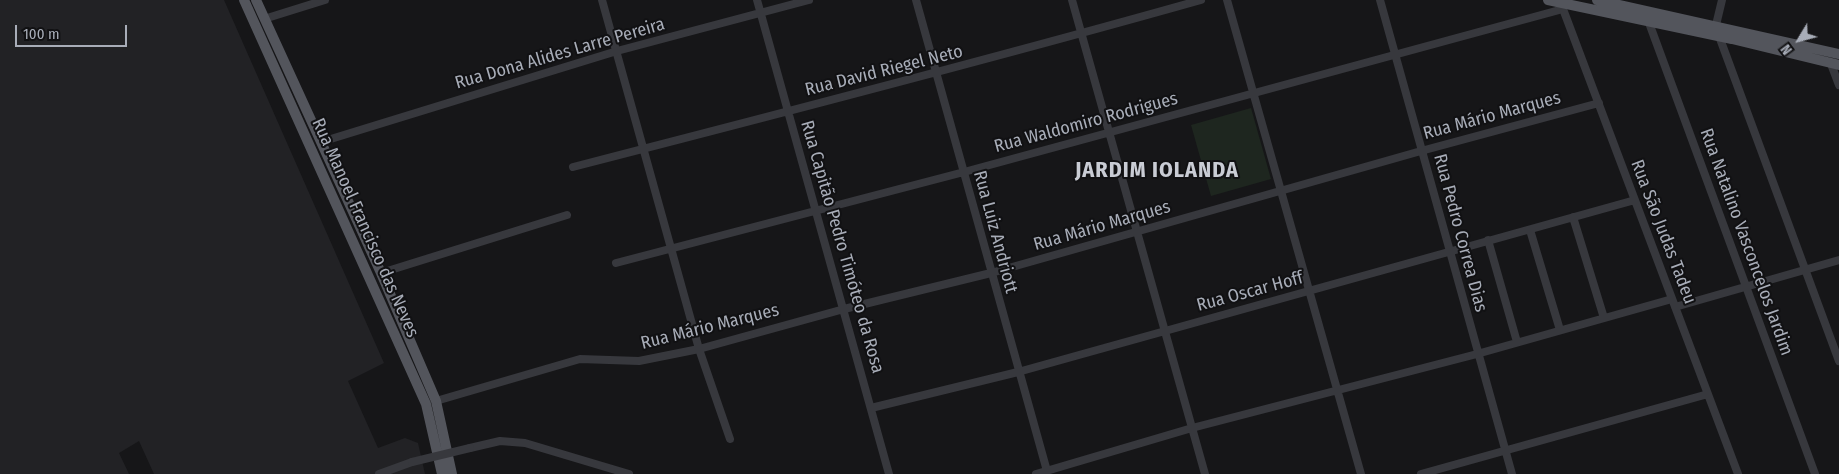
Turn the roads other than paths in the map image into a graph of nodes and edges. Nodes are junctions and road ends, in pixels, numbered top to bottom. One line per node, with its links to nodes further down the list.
1 (244, 0): 73 (main road, Rua Manoel Francisco das Neves)
2 (256, 0): 17 (main road, Rua Manoel Francisco das Neves)
3 (325, 0): 17 (street)
4 (602, 0): 22 (street)
5 (757, 0): 16 (street, Rua Capitão Pedro Timóteo da Rosa)
6 (809, 0): 16 (street, Rua Dona Alides Larre Pereira)
7 (916, 0): 26 (street, Rua Luiz Andriott)
8 (1072, 0): 20 (street)
9 (1201, 0): 20 (street, Rua David Riegel Neto)
10 (1227, 0): 28 (street)
11 (1380, 0): 23 (street, Rua Pedro Correa Dias)
12 (1548, 0): 15 (main road)
13 (1597, 0): 19 (main road)
14 (1722, 0): 19 (street)
15 (1565, 4): 18 (main road); 23 (street, Rua Waldomiro Rodrigues); 29 (street, Rua São Judas Tadeu)
16 (761, 13): 22 (street, Rua Dona Alides Larre Pereira); 30 (street, Rua Capitão Pedro Timóteo da Rosa)
17 (264, 19): 32 (main road, Rua Manoel Francisco das Neves)
18 (1648, 20): 21 (main road); 52 (street, Rua Natalino Vasconcelos Jardim)
19 (1716, 26): 24 (main road)
20 (1082, 33): 26 (street, Rua David Riegel Neto); 31 (street)
21 (1719, 36): 25 (main road); 49 (street)
22 (617, 51): 32 (street, Rua Dona Alides Larre Pereira); 33 (street)
23 (1396, 54): 28 (street, Rua Waldomiro Rodrigues); 34 (street, Rua Pedro Correa Dias)
24 (1839, 54)
25 (1835, 64): 27 (street)
26 (937, 74): 30 (street, Rua David Riegel Neto); 36 (street, Rua Luiz Andriott)
27 (1839, 85)
28 (1253, 93): 31 (street, Rua Waldomiro Rodrigues); 37 (street)
29 (1599, 103): 34 (street, Rua Mário Marques); 38 (street, Rua São Judas Tadeu)
30 (787, 110): 33 (street, Rua David Riegel Neto); 39 (street, Rua Capitão Pedro Timóteo da Rosa)
31 (1109, 131): 36 (street, Rua Waldomiro Rodrigues); 43 (street)
32 (321, 142): 50 (main road, Rua Manoel Francisco das Neves)
33 (645, 149): 35 (street, Rua David Riegel Neto); 45 (street)
34 (1421, 151): 37 (street, Rua Mário Marques); 46 (street, Rua Pedro Correa Dias)
35 (573, 167)
36 (964, 172): 39 (street, Rua Waldomiro Rodrigues); 51 (street, Rua Luiz Andriott)
37 (1281, 191): 43 (street, Rua Mário Marques); 53 (street)
38 (1635, 200): 41 (street, Rua Oscar Hoff); 54 (street, Rua São Judas Tadeu)
39 (815, 210): 45 (street, Rua Waldomiro Rodrigues); 55 (street, Rua Capitão Pedro Timóteo da Rosa)
40 (567, 215): 50 (street)
41 (1573, 217): 42 (street, Rua Oscar Hoff); 56 (street)
42 (1530, 230): 44 (street, Rua Oscar Hoff); 58 (street)
43 (1137, 232): 51 (street, Rua Mário Marques); 57 (street)
44 (1488, 240): 46 (street, Rua Oscar Hoff); 59 (street)
45 (672, 248): 48 (street, Rua Waldomiro Rodrigues); 60 (street)
46 (1451, 252): 53 (street, Rua Oscar Hoff); 61 (street, Rua Pedro Correa Dias)
47 (1839, 260): 49 (street)
48 (616, 263)
49 (1805, 269): 52 (street); 62 (street)
50 (381, 273): 66 (main road, Rua Manoel Francisco das Neves)
51 (991, 273): 55 (street, Rua Mário Marques); 63 (street, Rua Luiz Andriott)
52 (1747, 286): 54 (street); 83 (street, Rua Natalino Vasconcelos Jardim)
53 (1308, 292): 57 (street, Rua Oscar Hoff); 64 (street)
54 (1674, 303): 56 (street); 65 (street, Rua São Judas Tadeu)
55 (844, 308): 60 (street, Rua Mário Marques); 67 (street, Rua Capitão Pedro Timóteo da Rosa)
56 (1604, 318): 58 (street)
57 (1165, 330): 63 (street, Rua Oscar Hoff); 68 (street)
58 (1560, 330): 59 (street)
59 (1517, 342): 61 (street)
60 (699, 349): 66 (street, Rua Mário Marques); 69 (street)
61 (1477, 354): 64 (street); 70 (street, Rua Pedro Correa Dias)
62 (1839, 361)
63 (1018, 372): 67 (street, Rua Oscar Hoff); 71 (street, Rua Luiz Andriott)
64 (1336, 390): 68 (street); 79 (street)
65 (1708, 394): 70 (street); 82 (street, Rua São Judas Tadeu)
66 (436, 401): 74 (main road, Rua Manoel Francisco das Neves)
67 (871, 408): 76 (street, Rua Capitão Pedro Timóteo da Rosa)
68 (1192, 428): 71 (street); 78 (street)
69 (730, 439)
70 (1505, 451): 80 (street); 81 (street, Rua Pedro Correa Dias)
71 (1047, 471): 77 (street)
72 (379, 474): 75 (street, bridge)
73 (442, 474)
74 (452, 474)
75 (629, 474)
76 (890, 474)
77 (1036, 474)
78 (1205, 474)
79 (1361, 474)
80 (1421, 474)
81 (1512, 474)
82 (1738, 474)
83 (1815, 474)

